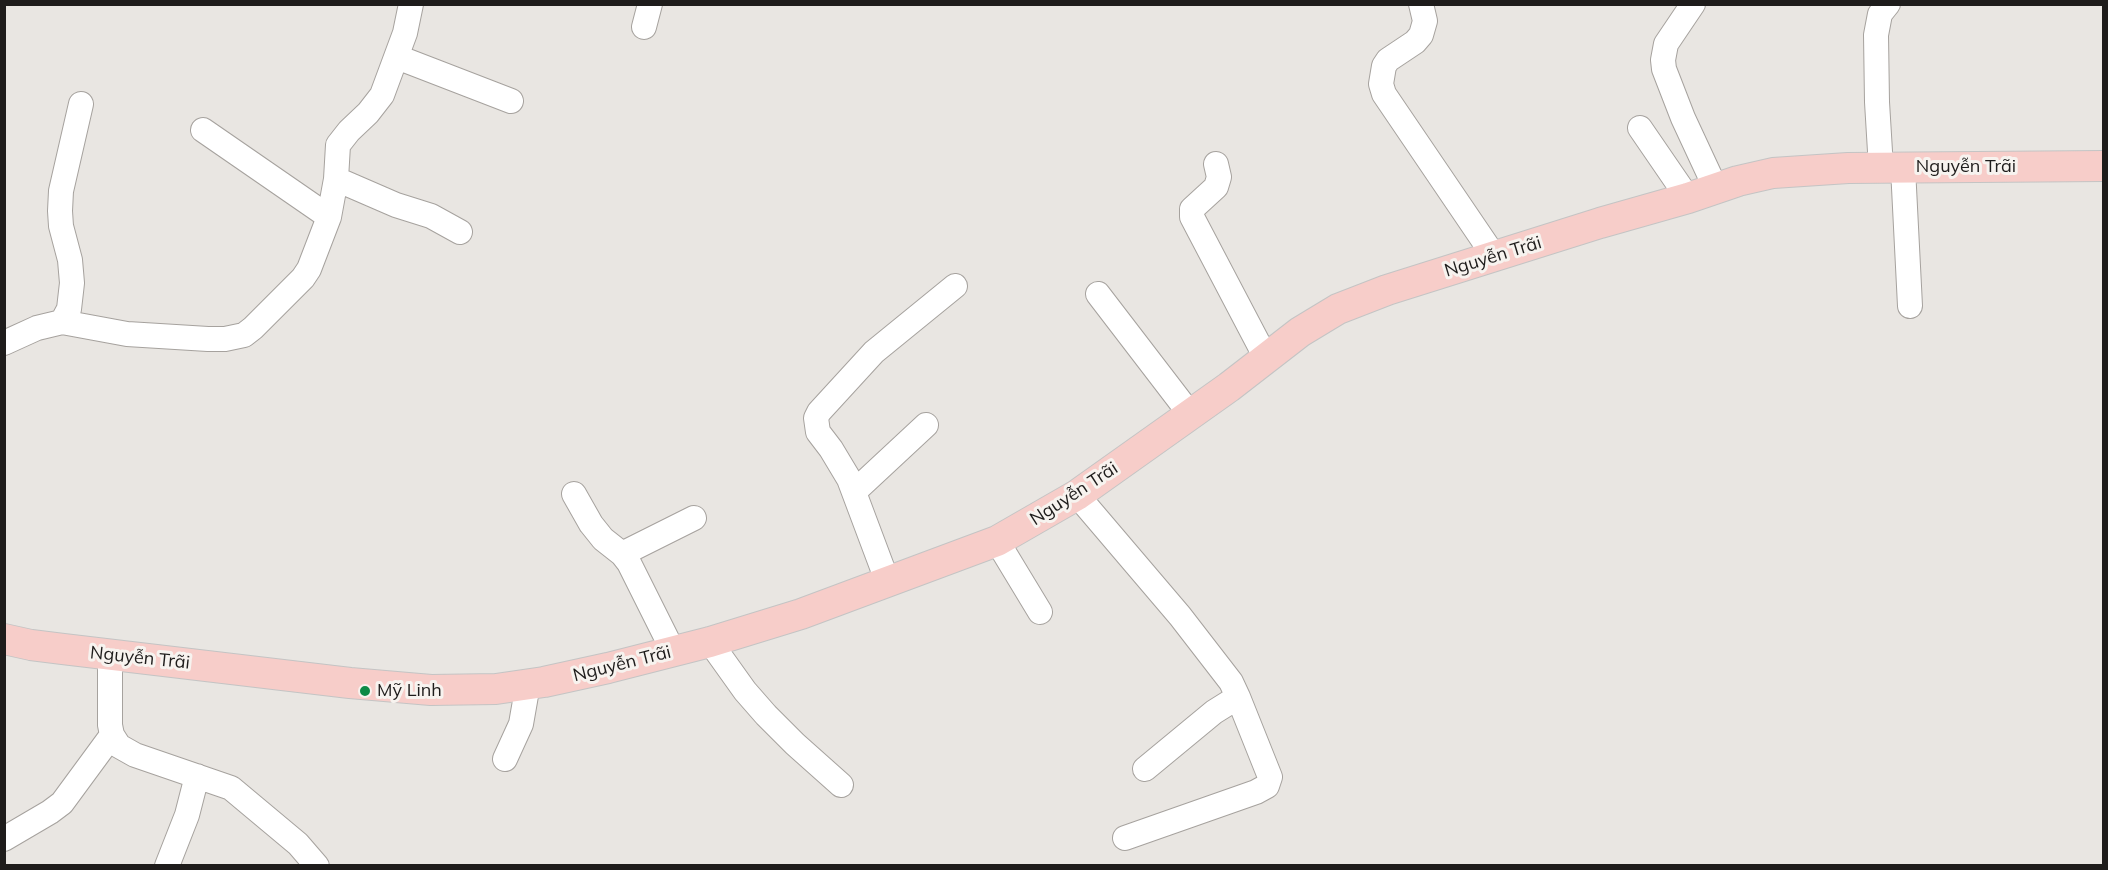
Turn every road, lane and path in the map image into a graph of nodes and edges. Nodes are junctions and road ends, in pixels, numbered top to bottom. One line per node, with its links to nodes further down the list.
1 (411, 4): 5 (street)
2 (1421, 4): 18 (street)
3 (1888, 4): 12 (street)
4 (1687, 8): 14 (street)
5 (398, 57): 6 (street); 13 (street)
6 (511, 100)
7 (81, 104): 22 (street)
8 (1640, 128): 15 (street)
9 (203, 130): 16 (street)
10 (1216, 164): 24 (street)
11 (2103, 166): 12 (main road, Nguyễn Trãi)
12 (1892, 168): 14 (main road, Nguyễn Trãi); 21 (street)
13 (336, 179): 16 (street); 17 (street)
14 (1716, 189): 15 (main road, Nguyễn Trãi)
15 (1688, 198): 18 (main road, Nguyễn Trãi)
16 (329, 217): 22 (street)
17 (460, 232)
18 (1494, 256): 24 (main road, Nguyễn Trãi)
19 (955, 286): 27 (street)
20 (1098, 294): 25 (street)
21 (1910, 306)
22 (62, 322): 23 (street)
23 (4, 343)
24 (1266, 358): 25 (main road, Nguyễn Trãi)
25 (1190, 414): 29 (main road, Nguyễn Trãi)
26 (926, 425): 27 (street)
27 (854, 492): 33 (street)
28 (574, 494): 32 (street)
29 (1077, 495): 31 (main road, Nguyễn Trãi); 40 (street)
30 (694, 518): 32 (street)
31 (997, 541): 33 (main road, Nguyễn Trãi); 34 (street)
32 (622, 554): 37 (street)
33 (888, 583): 35 (main road, Nguyễn Trãi)
34 (1040, 612)
35 (710, 642): 37 (main road, Nguyễn Trãi); 45 (street)
36 (6, 643): 38 (main road, Nguyễn Trãi)
37 (673, 651): 39 (main road, Nguyễn Trãi)
38 (110, 654): 39 (main road, Nguyễn Trãi); 41 (street)
39 (528, 684): 42 (street)
40 (1238, 697): 43 (street); 46 (street)
41 (112, 735): 44 (street); 47 (street)
42 (505, 759)
43 (1145, 770)
44 (198, 776): 48 (street); 49 (street)
45 (841, 785)
46 (1125, 838)
47 (4, 839)
48 (167, 866)
49 (317, 866)

